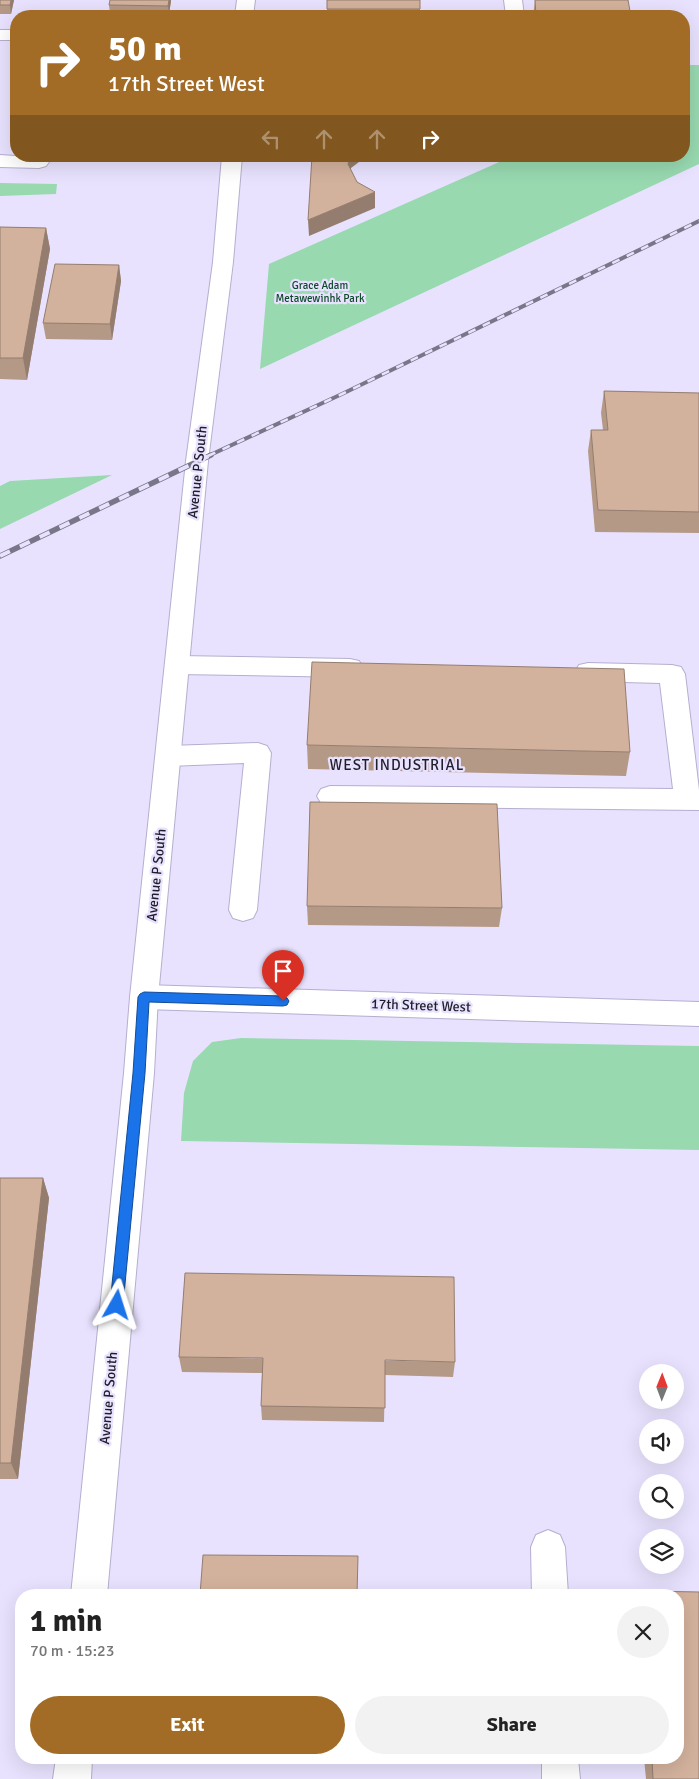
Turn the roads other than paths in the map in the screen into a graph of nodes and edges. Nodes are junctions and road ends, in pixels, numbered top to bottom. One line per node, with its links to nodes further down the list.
1 (231, 162): 2 (main road, Avenue P South)
2 (178, 665): 3 (main road); 5 (main road, Avenue P South)
3 (375, 668)
4 (563, 672): 7 (main road)
5 (169, 756): 8 (main road); 9 (main road, Avenue P South)
6 (330, 796): 7 (main road)
7 (693, 800)
8 (243, 910)
9 (144, 997): 10 (main road, 17th Street West); 12 (main road, Avenue P South)
10 (699, 1014)
11 (548, 1547): 13 (main road)
12 (90, 1589)
13 (550, 1589)
14 (73, 1764): 16 (main road)
15 (560, 1764): 17 (main road)
16 (72, 1779)
17 (561, 1779)

